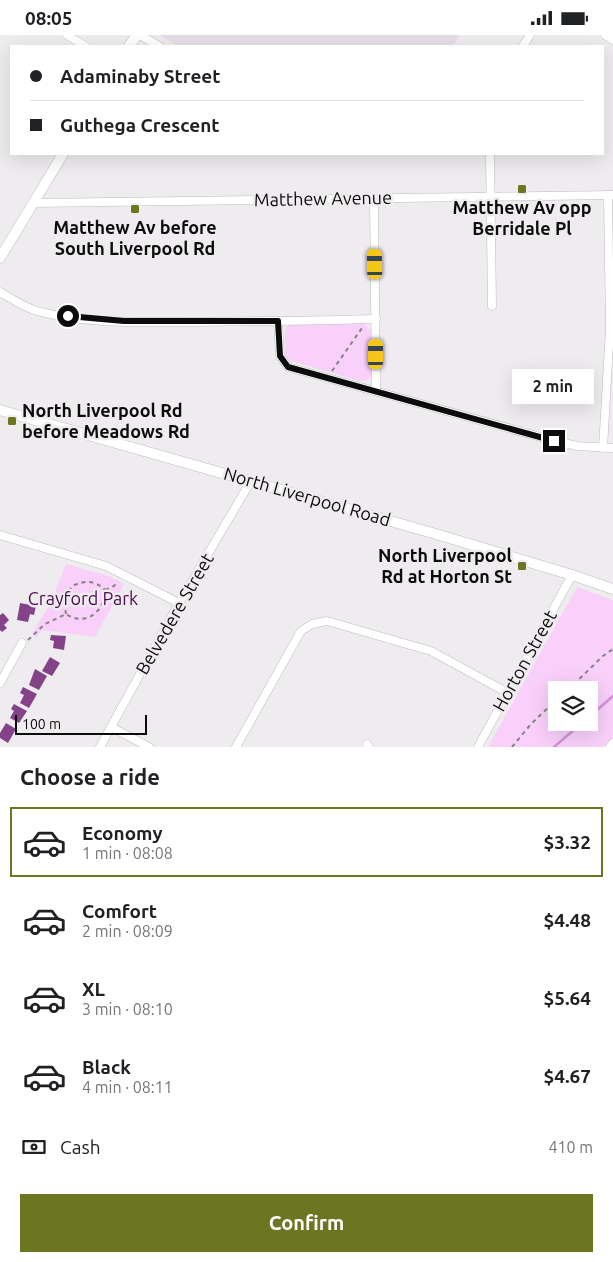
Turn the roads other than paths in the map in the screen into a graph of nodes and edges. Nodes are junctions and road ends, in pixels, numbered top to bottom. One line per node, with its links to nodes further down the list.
1 (67, 35): 5 (street)
2 (138, 35): 6 (main road); 7 (street)
3 (605, 35): 4 (street)
4 (613, 40)
5 (83, 45)
6 (130, 45)
7 (156, 45)
8 (63, 155): 13 (main road)
9 (490, 155): 11 (street)
10 (610, 195): 11 (street, Matthew Avenue); 21 (street)
11 (491, 197): 12 (street, Matthew Avenue); 16 (street)
12 (374, 199): 13 (street, Matthew Avenue); 17 (street)
13 (34, 203): 14 (main road)
14 (0, 257)
15 (0, 291): 18 (street)
16 (492, 306)
17 (376, 319): 18 (street); 19 (street)
18 (278, 321): 19 (street)
19 (376, 389): 21 (street)
20 (0, 411): 23 (main road, North Liverpool Road)
21 (602, 448): 22 (street)
22 (613, 448)
23 (251, 481): 25 (main road, North Liverpool Road); 27 (street, Belvedere Street)
24 (0, 535): 27 (street)
25 (572, 575): 26 (main road, North Liverpool Road); 30 (street, Horton Street)
26 (613, 589)
27 (179, 603): 31 (street, Belvedere Street)
28 (22, 643): 29 (street)
29 (0, 683)
30 (508, 693): 35 (street); 36 (street, Horton Street)
31 (111, 727): 33 (street, Belvedere Street); 34 (street)
32 (613, 743): 37 (street)
33 (100, 747)
34 (149, 747)
35 (236, 747)
36 (478, 747)
37 (610, 747)

